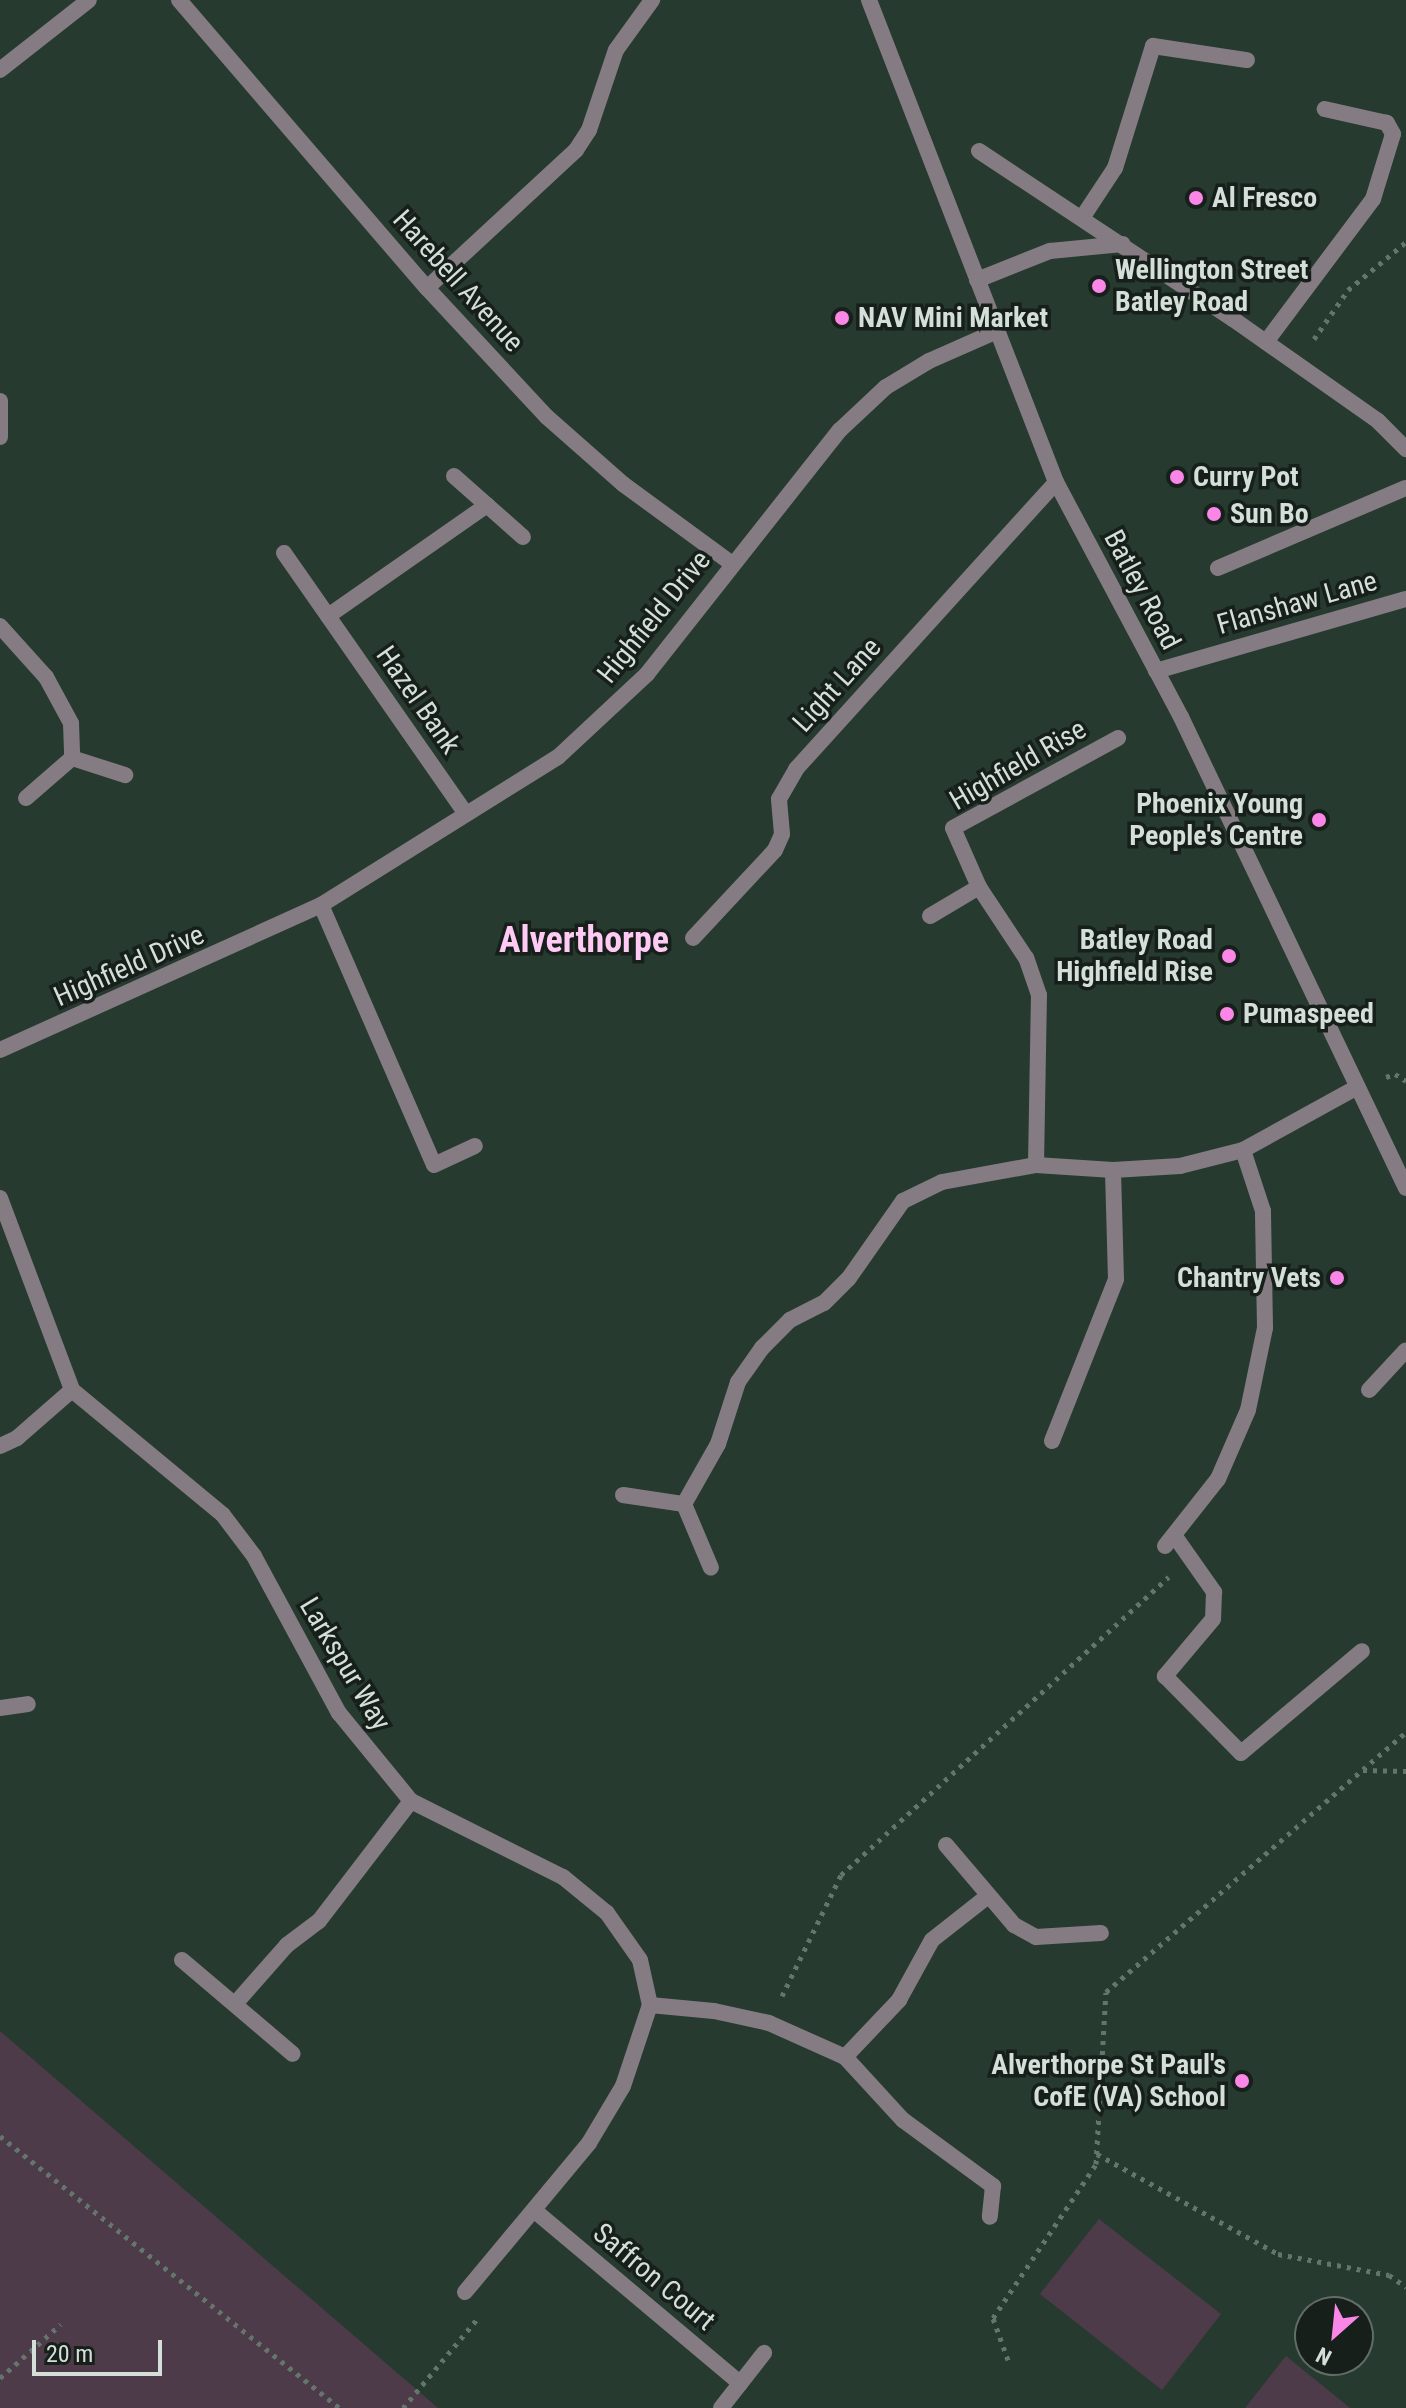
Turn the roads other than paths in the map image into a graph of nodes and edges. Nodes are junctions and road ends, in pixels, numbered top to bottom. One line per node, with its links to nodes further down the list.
1 (89, 0): 6 (street)
2 (179, 0): 12 (street, Harebell Avenue)
3 (652, 0): 12 (street)
4 (869, 0): 11 (street, Batley Road)
5 (1247, 60): 9 (street)
6 (0, 70)
7 (1325, 109): 14 (street)
8 (979, 151): 9 (street)
9 (1082, 218): 10 (street)
10 (1123, 244): 11 (street); 14 (street)
11 (977, 280): 13 (street, Batley Road)
12 (427, 288): 24 (street, Harebell Avenue)
13 (997, 331): 19 (street, Batley Road); 24 (street, Highfield Drive)
14 (1266, 342): 17 (street)
15 (0, 401): 16 (street)
16 (0, 437)
17 (1406, 449)
18 (454, 476): 21 (street)
19 (1056, 482): 29 (street, Batley Road); 38 (street, Light Lane)
20 (1406, 488): 25 (street)
21 (487, 505): 22 (street); 27 (street)
22 (523, 537)
23 (284, 553): 27 (street, Hazel Bank)
24 (731, 563): 34 (street, Highfield Drive)
25 (1218, 568)
26 (1406, 599): 29 (street, Flanshaw Lane)
27 (328, 616): 34 (street, Hazel Bank)
28 (0, 626): 31 (street)
29 (1156, 671): 40 (street, Batley Road)
30 (1118, 738): 35 (street, Highfield Rise)
31 (72, 758): 32 (street); 33 (street)
32 (125, 775)
33 (26, 798)
34 (466, 814): 36 (street, Highfield Drive)
35 (979, 887): 37 (street); 43 (street, Highfield Rise)
36 (321, 905): 39 (street, Highfield Drive); 41 (street)
37 (930, 916)
38 (693, 938)
39 (0, 1050)
40 (1356, 1088): 42 (street); 45 (street, Batley Road)
41 (475, 1146)
42 (1243, 1150): 44 (street); 55 (street)
43 (1036, 1165): 44 (street); 53 (street)
44 (1113, 1170): 50 (street)
45 (1406, 1188)
46 (0, 1198): 48 (street, Larkspur Way)
47 (1406, 1350): 49 (street)
48 (72, 1390): 51 (street); 58 (street, Larkspur Way)
49 (1369, 1390)
50 (1052, 1441)
51 (0, 1446)
52 (623, 1495): 53 (street)
53 (684, 1504): 54 (street)
54 (711, 1568)
55 (1362, 1651)
56 (28, 1704): 57 (street)
57 (0, 1708)
58 (411, 1801): 63 (street); 64 (street, Larkspur Way)
59 (946, 1845): 60 (street)
60 (988, 1896): 61 (street); 66 (street)
61 (1101, 1933)
62 (182, 1960): 63 (street)
63 (235, 2004): 65 (street)
64 (650, 2005): 66 (street); 67 (street)
65 (293, 2054)
66 (845, 2057): 68 (street)
67 (535, 2211): 69 (street); 71 (street, Saffron Court)
68 (990, 2217)
69 (465, 2292)
70 (764, 2353): 71 (street)
71 (740, 2383): 72 (street)
72 (721, 2408)

